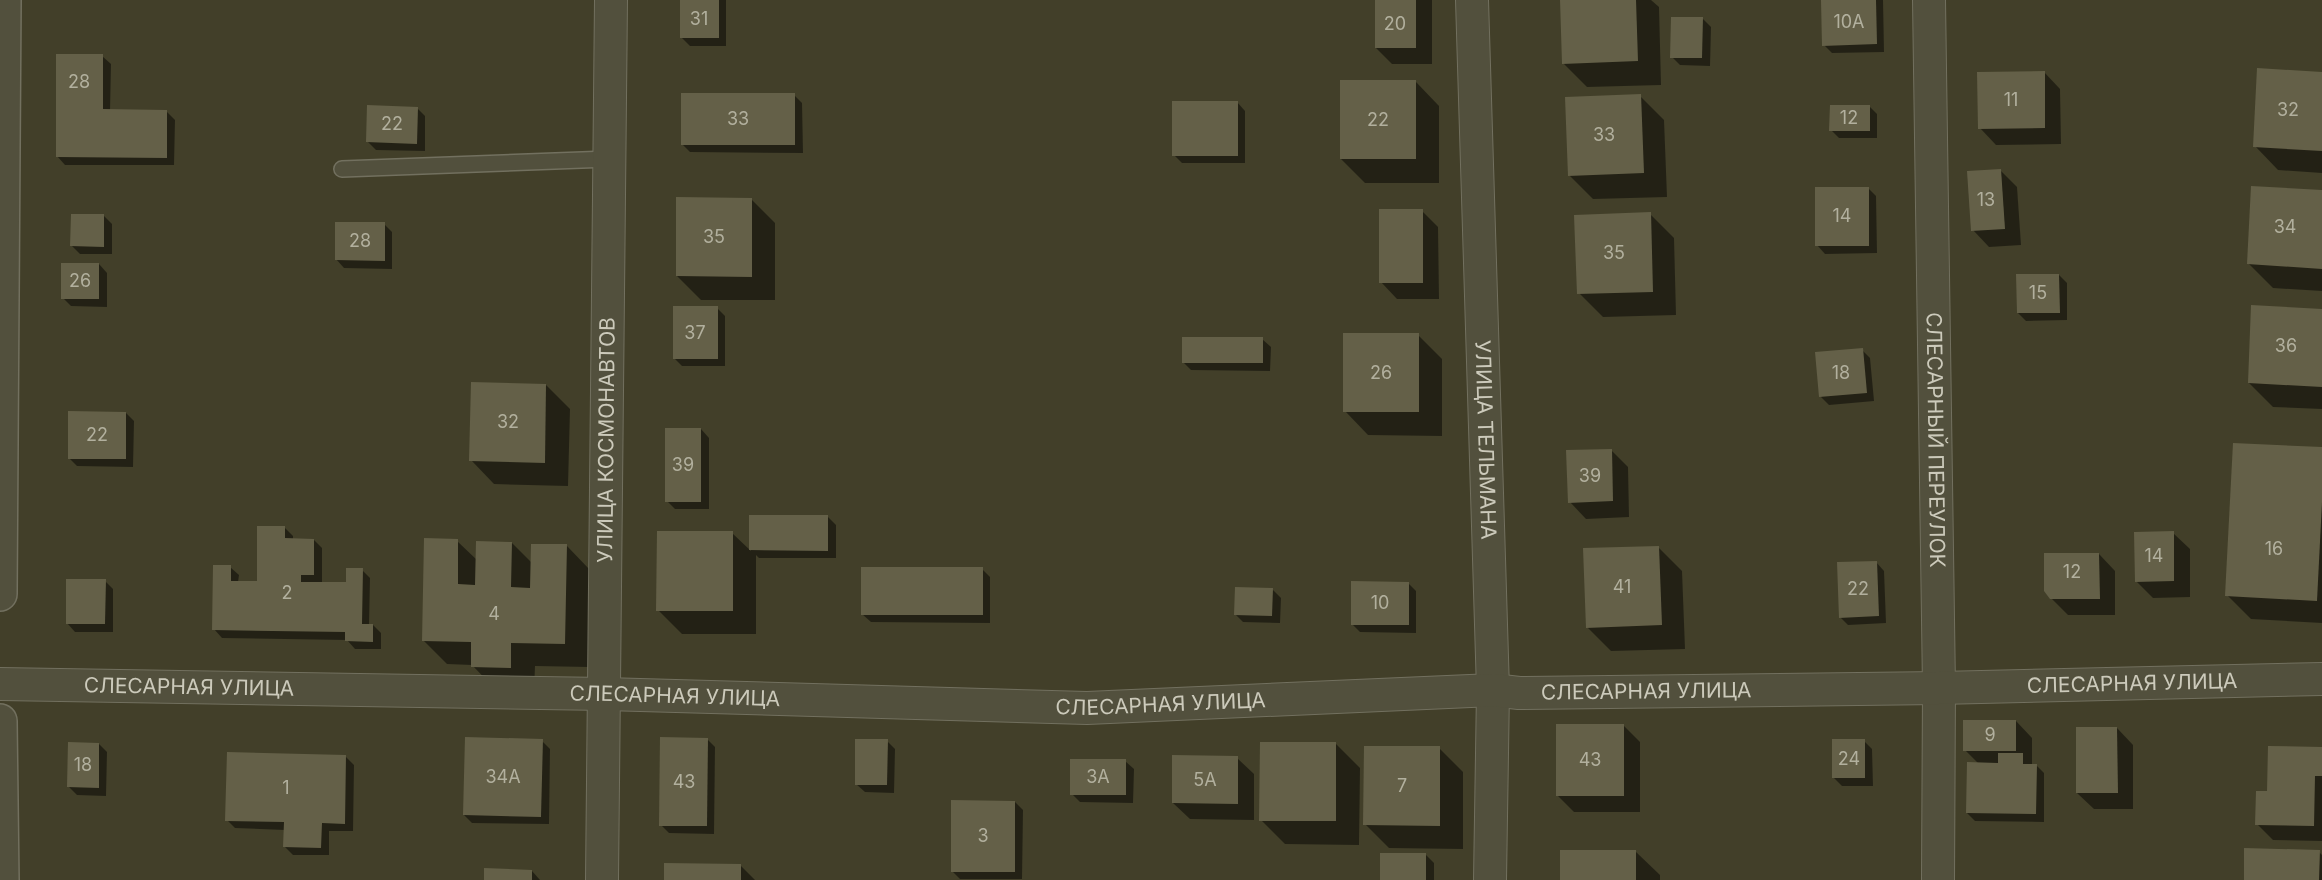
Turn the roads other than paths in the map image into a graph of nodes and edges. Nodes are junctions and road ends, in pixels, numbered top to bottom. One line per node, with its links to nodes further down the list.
1 (4, 0): 7 (street)
2 (611, 0): 5 (street, УЛИЦА КОСМОНАВТОВ)
3 (1472, 0): 11 (street, УЛИЦА ТЕЛЬМАНА)
4 (1929, 0): 10 (street, СЛЕСАРНЫЙ ПЕРЕУЛОК)
5 (609, 159): 6 (lane); 12 (street, УЛИЦА КОСМОНАВТОВ)
6 (342, 169)
7 (0, 594)
8 (2322, 679): 10 (street, СЛЕСАРНАЯ УЛИЦА)
9 (0, 684): 12 (street, СЛЕСАРНАЯ УЛИЦА)
10 (1939, 688): 11 (street, СЛЕСАРНАЯ УЛИЦА); 17 (street, СЛЕСАРНЫЙ ПЕРЕУЛОК)
11 (1494, 690): 12 (street, СЛЕСАРНАЯ УЛИЦА); 16 (street, УЛИЦА ТЕЛЬМАНА)
12 (604, 694): 15 (street, УЛИЦА КОСМОНАВТОВ)
13 (0, 721): 14 (street)
14 (2, 880)
15 (602, 880)
16 (1490, 880)
17 (1938, 880)

